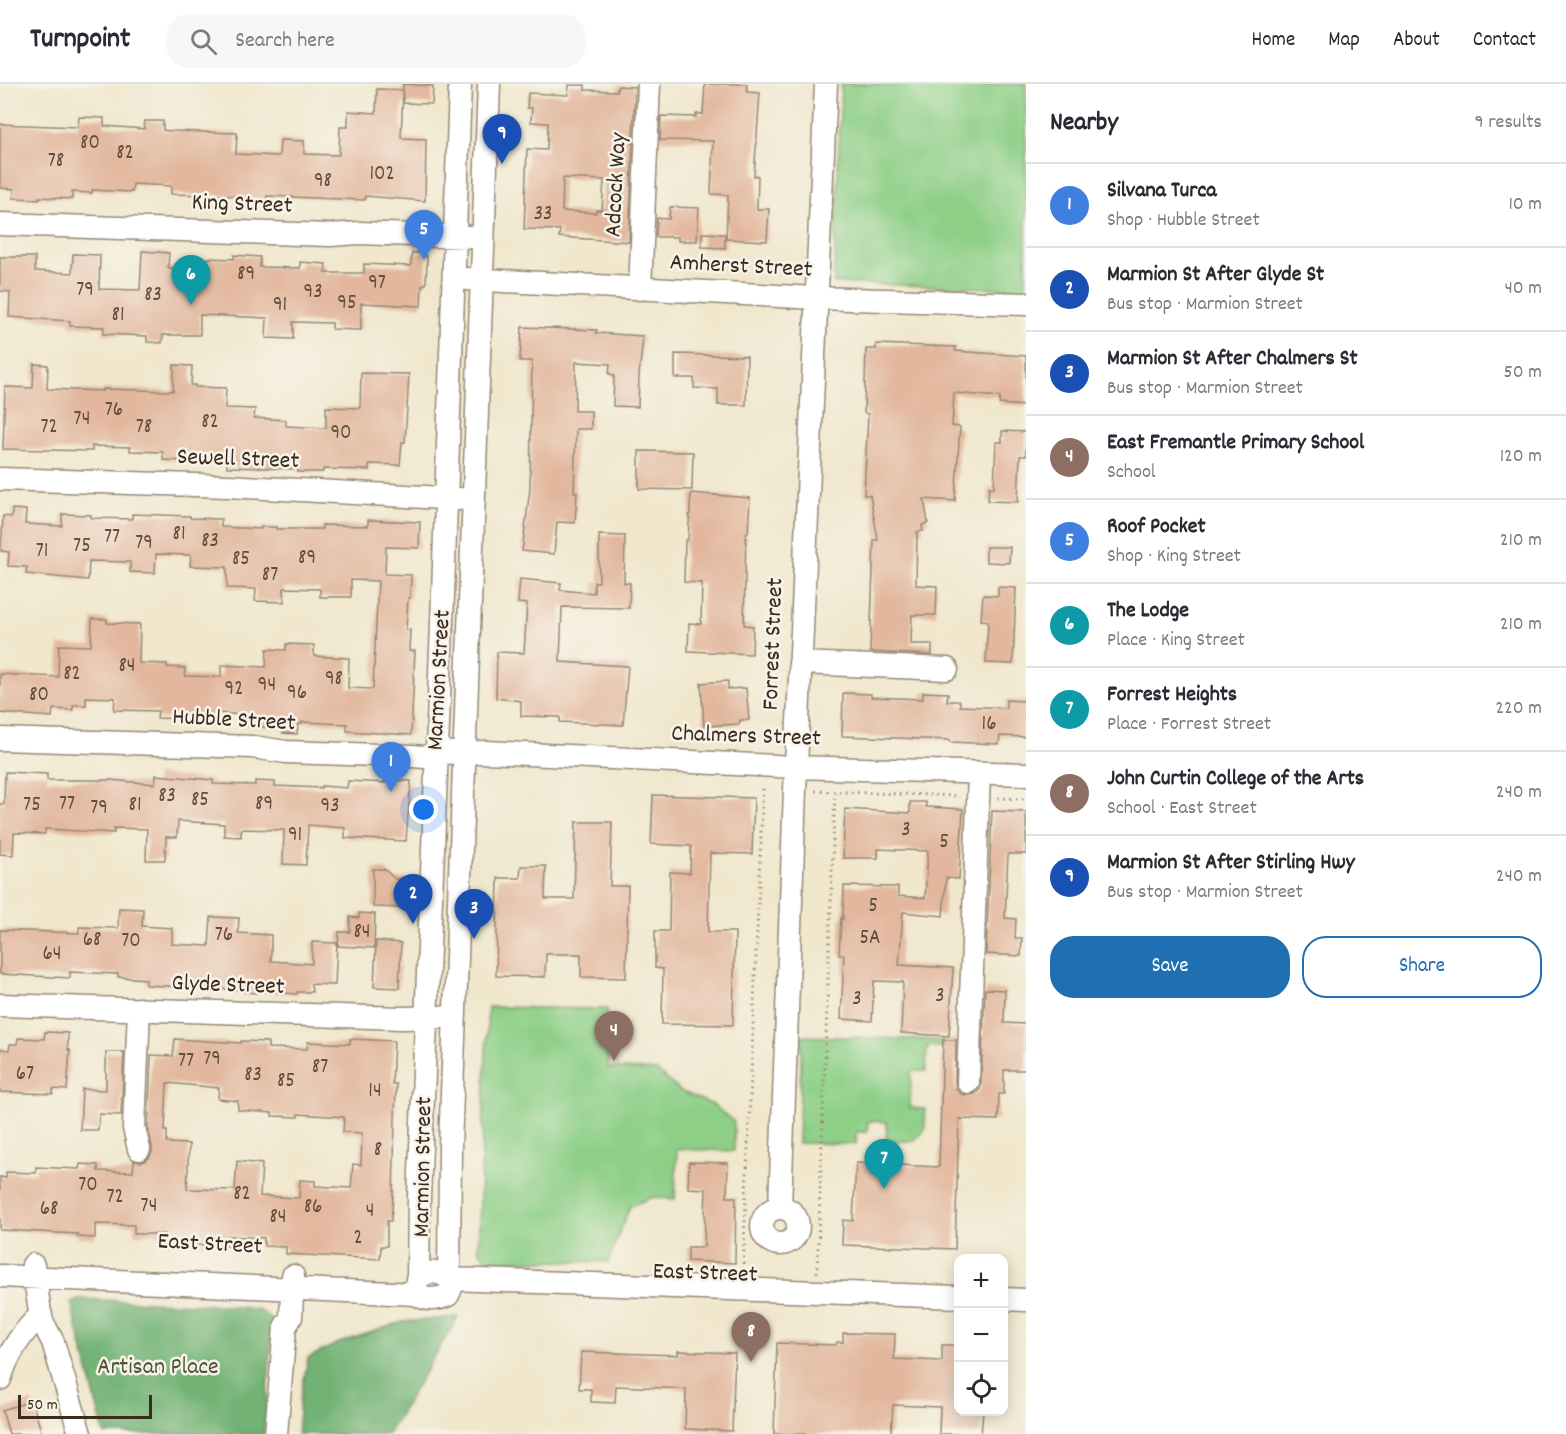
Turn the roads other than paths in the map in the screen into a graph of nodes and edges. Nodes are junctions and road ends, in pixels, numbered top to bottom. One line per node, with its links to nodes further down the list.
1 (460, 84): 6 (street, Marmion Street)
2 (489, 84): 7 (street, Marmion Street)
3 (648, 84): 10 (street, Adcock Way)
4 (826, 84): 11 (street, Forrest Street)
5 (0, 224): 6 (street, King Street)
6 (455, 236): 7 (street, King Street); 8 (street, Marmion Street)
7 (483, 237): 9 (street, Marmion Street)
8 (454, 279): 9 (street, Amherst Street); 14 (street, Marmion Street)
9 (482, 280): 10 (street, Amherst Street); 15 (street, Marmion Street)
10 (640, 289): 11 (street, Amherst Street)
11 (815, 298): 12 (street, Amherst Street); 16 (street, Forrest Street)
12 (1026, 304)
13 (0, 479): 14 (street, Sewell Street)
14 (446, 498): 15 (street, Sewell Street); 19 (street, Marmion Street)
15 (474, 499): 20 (street, Marmion Street)
16 (800, 663): 17 (street); 21 (street, Forrest Street)
17 (947, 669)
18 (0, 739): 19 (street, Hubble Street)
19 (437, 753): 20 (street, Hubble Street); 26 (street, Marmion Street)
20 (464, 753): 21 (street, Chalmers Street); 27 (street, Marmion Street)
21 (796, 767): 22 (street, Chalmers Street); 30 (street, Forrest Street)
22 (979, 773): 23 (street, Chalmers Street); 28 (street)
23 (1026, 774)
24 (0, 1005): 25 (street, Glyde Street)
25 (139, 1009): 26 (street, Glyde Street); 29 (street)
26 (427, 1016): 27 (street, Glyde Street); 35 (street, Marmion Street)
27 (454, 1017): 36 (street, Marmion Street)
28 (968, 1082)
29 (139, 1149)
30 (780, 1207)
31 (0, 1264): 32 (street, East Street)
32 (42, 1271): 33 (street, East Street); 34 (street, East Street); 43 (street); 44 (street)
33 (0, 1276)
34 (287, 1283): 35 (street, East Street); 47 (street)
35 (417, 1283): 36 (street, East Street)
36 (449, 1284): 37 (street, East Street); 40 (street, East Street)
37 (954, 1297)
38 (1008, 1299): 39 (street)
39 (1026, 1300)
40 (954, 1312)
41 (1008, 1314): 42 (street)
42 (1026, 1314)
43 (40, 1315): 44 (street); 45 (street)
44 (53, 1342): 46 (street)
45 (0, 1378)
46 (80, 1434)
47 (276, 1434)

